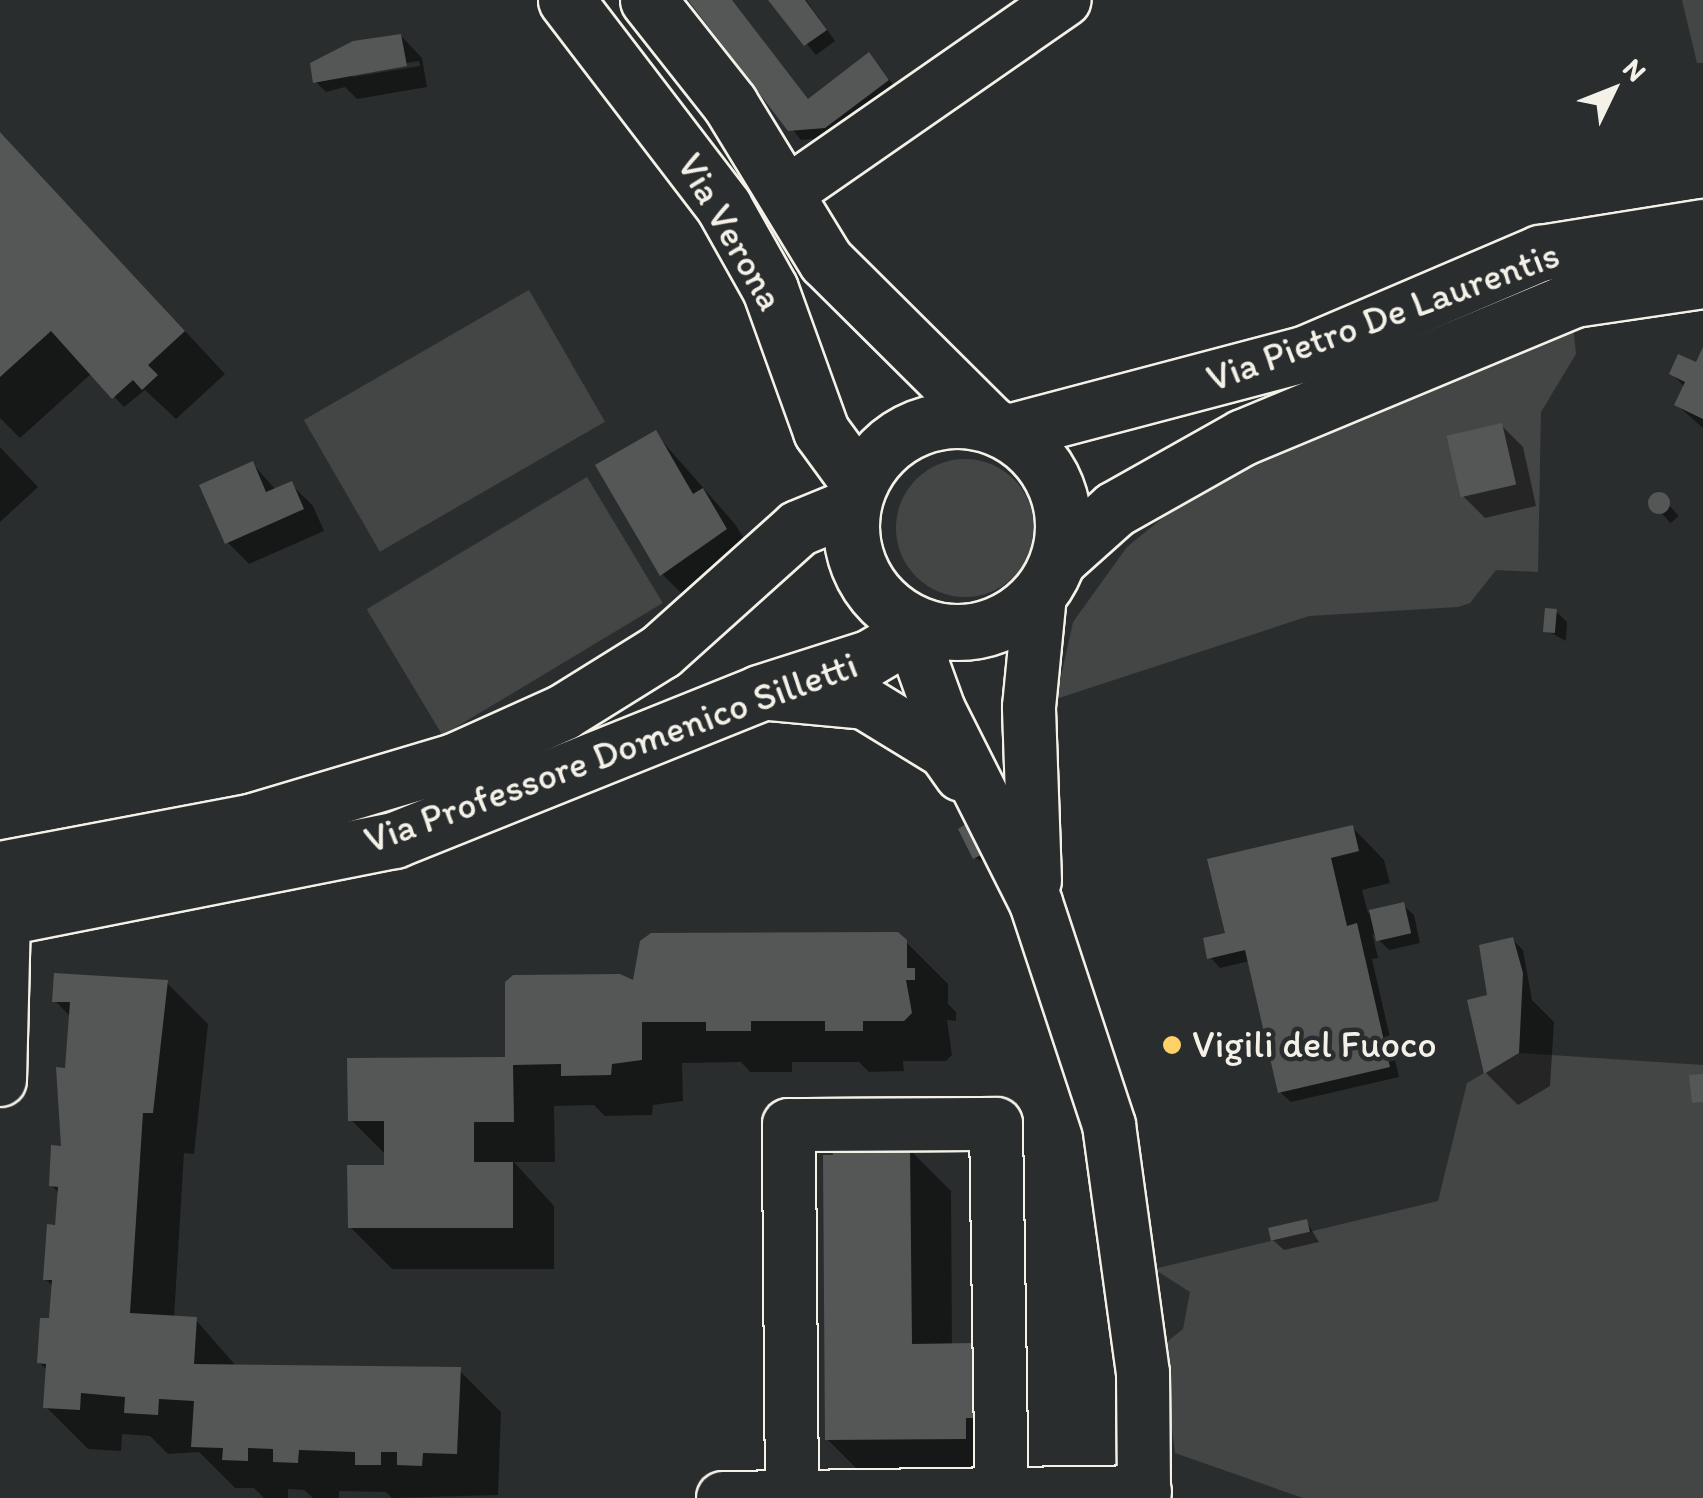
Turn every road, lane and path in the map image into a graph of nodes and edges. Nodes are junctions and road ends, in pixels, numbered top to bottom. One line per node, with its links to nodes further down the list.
1 (566, 0): 8 (main road, Via Verona)
2 (648, 0): 4 (main road, Via Verona)
3 (1065, 0): 4 (street)
4 (787, 192): 7 (main road, Via Verona)
5 (1703, 227): 7 (main road, Via Pietro De Laurentis)
6 (1703, 280): 9 (main road, Via Pietro De Laurentis)
7 (999, 428): 8 (main road); 9 (main road)
8 (856, 495): 10 (main road); 13 (main road, Via Professore Domenico Silletti)
9 (1050, 577): 10 (main road); 14 (street)
10 (927, 628): 11 (main road, Via Professore Domenico Silletti); 12 (street)
11 (758, 692): 12 (street); 13 (main road, Via Professore Domenico Silletti)
12 (1004, 838): 14 (street)
13 (1, 902): 15 (street)
14 (1036, 903): 18 (street)
15 (0, 1080)
16 (1002, 1494): 17 (street); 17 (street); 18 (street)
17 (792, 1495): 19 (street)
18 (1144, 1495)
19 (727, 1497)

